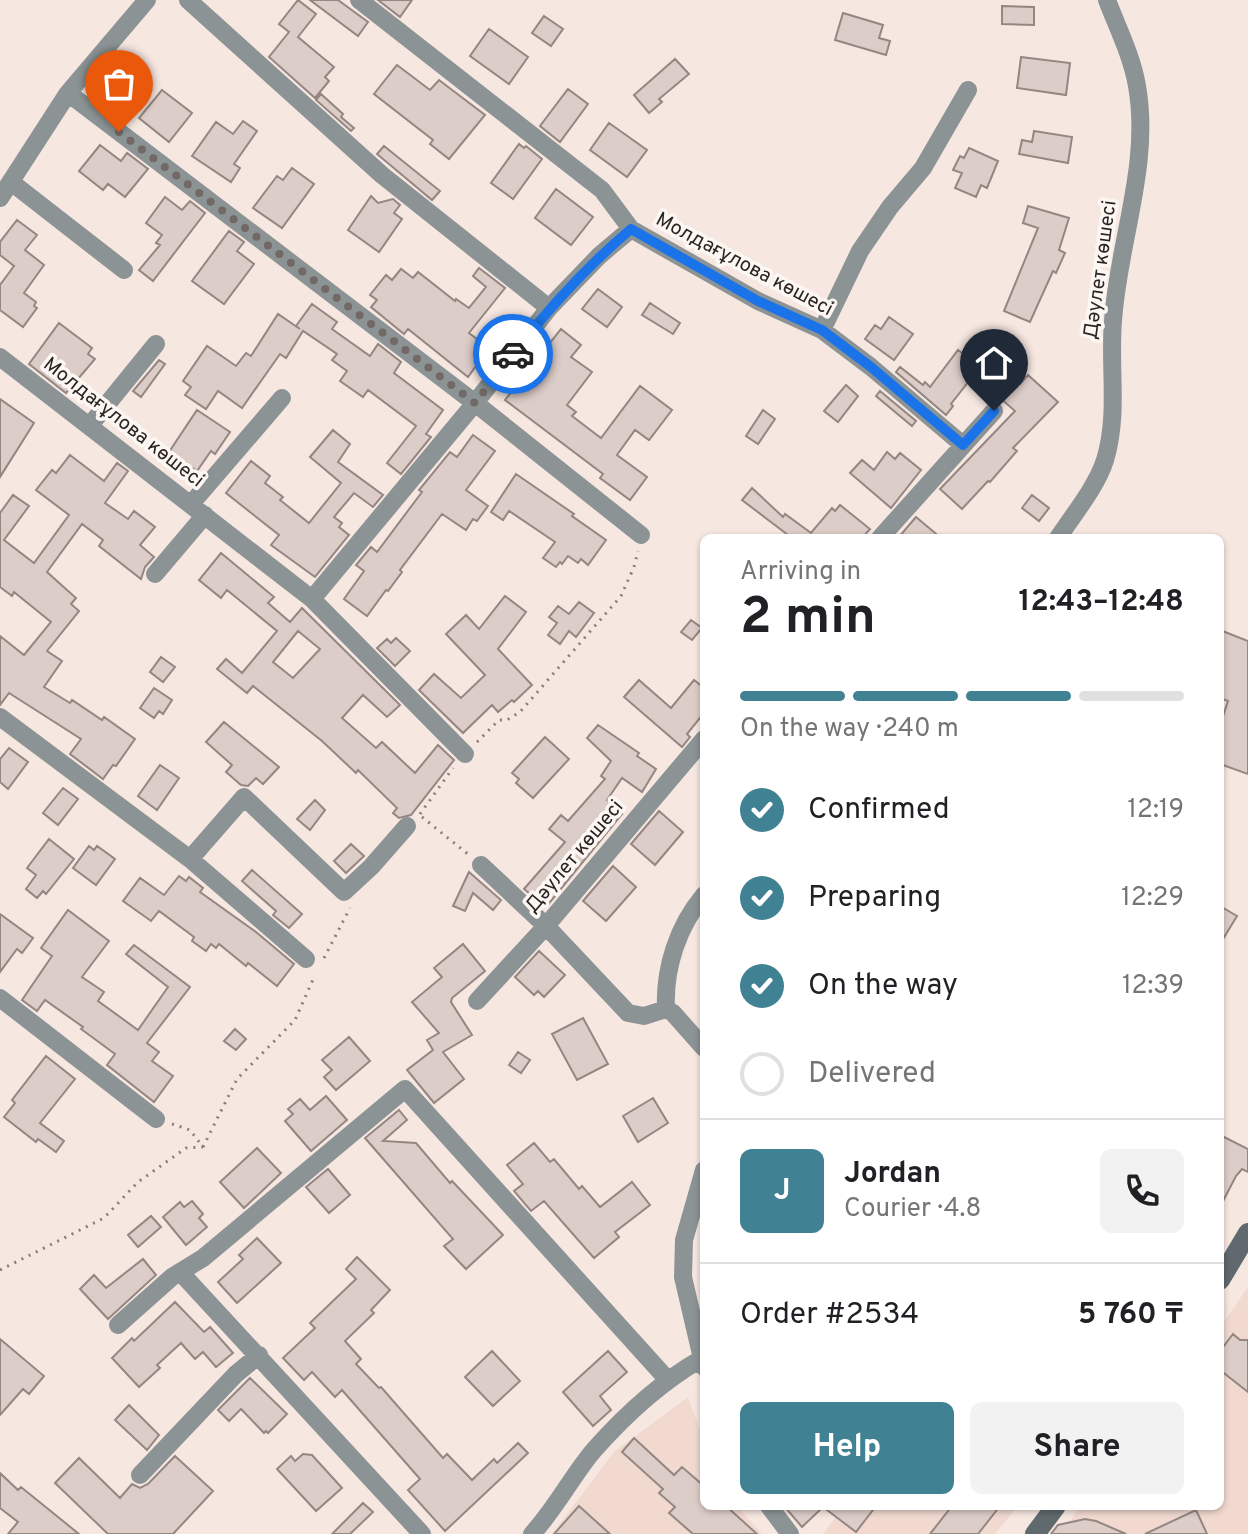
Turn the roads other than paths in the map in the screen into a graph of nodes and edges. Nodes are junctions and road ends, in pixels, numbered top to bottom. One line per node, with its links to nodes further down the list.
1 (147, 0): 6 (street)
2 (188, 0): 11 (street)
3 (359, 0): 9 (street, Молдағұлова көшесі)
4 (1107, 0): 22 (street, Дәулет көшесі)
5 (968, 90): 12 (street)
6 (68, 93): 7 (street); 16 (street)
7 (11, 182): 8 (street); 10 (street)
8 (0, 198)
9 (631, 229): 11 (street); 12 (street, Молдағұлова көшесі)
10 (124, 270)
11 (549, 308): 16 (street)
12 (822, 330): 19 (street, Молдағұлова көшесі)
13 (156, 344): 18 (street)
14 (0, 357): 18 (street, Молдағұлова көшесі)
15 (282, 398): 20 (street)
16 (475, 403): 23 (street); 25 (street)
17 (994, 411): 19 (street)
18 (91, 424): 20 (street, Молдағұлова көшесі)
19 (963, 445): 21 (street)
20 (198, 509): 24 (street); 25 (street, Молдағұлова көшесі)
21 (884, 534)
22 (1061, 534)
23 (641, 535)
24 (155, 574)
25 (312, 599): 28 (street, Молдағұлова көшесі)
26 (0, 717): 30 (street)
27 (700, 744): 33 (street, Дәулет көшесі)
28 (465, 754)
29 (413, 820): 30 (street)
30 (190, 859): 34 (street)
31 (481, 865): 33 (street)
32 (700, 901): 37 (street)
33 (546, 926): 36 (street, Дәулет көшесі); 37 (street)
34 (306, 959)
35 (0, 998): 39 (street)
36 (477, 1001)
37 (666, 1009): 38 (street)
38 (700, 1043)
39 (156, 1119)
40 (700, 1184): 45 (street)
41 (1248, 1233): 43 (main road)
42 (181, 1273): 44 (street); 46 (street); 48 (street)
43 (1224, 1273)
44 (118, 1325)
45 (700, 1350)
46 (259, 1355): 49 (street); 52 (street)
47 (700, 1364): 48 (street)
48 (667, 1379): 53 (street)
49 (140, 1475)
50 (772, 1510): 54 (street)
51 (1053, 1510): 55 (main road)
52 (422, 1534)
53 (532, 1534)
54 (790, 1534)
55 (1035, 1534)

